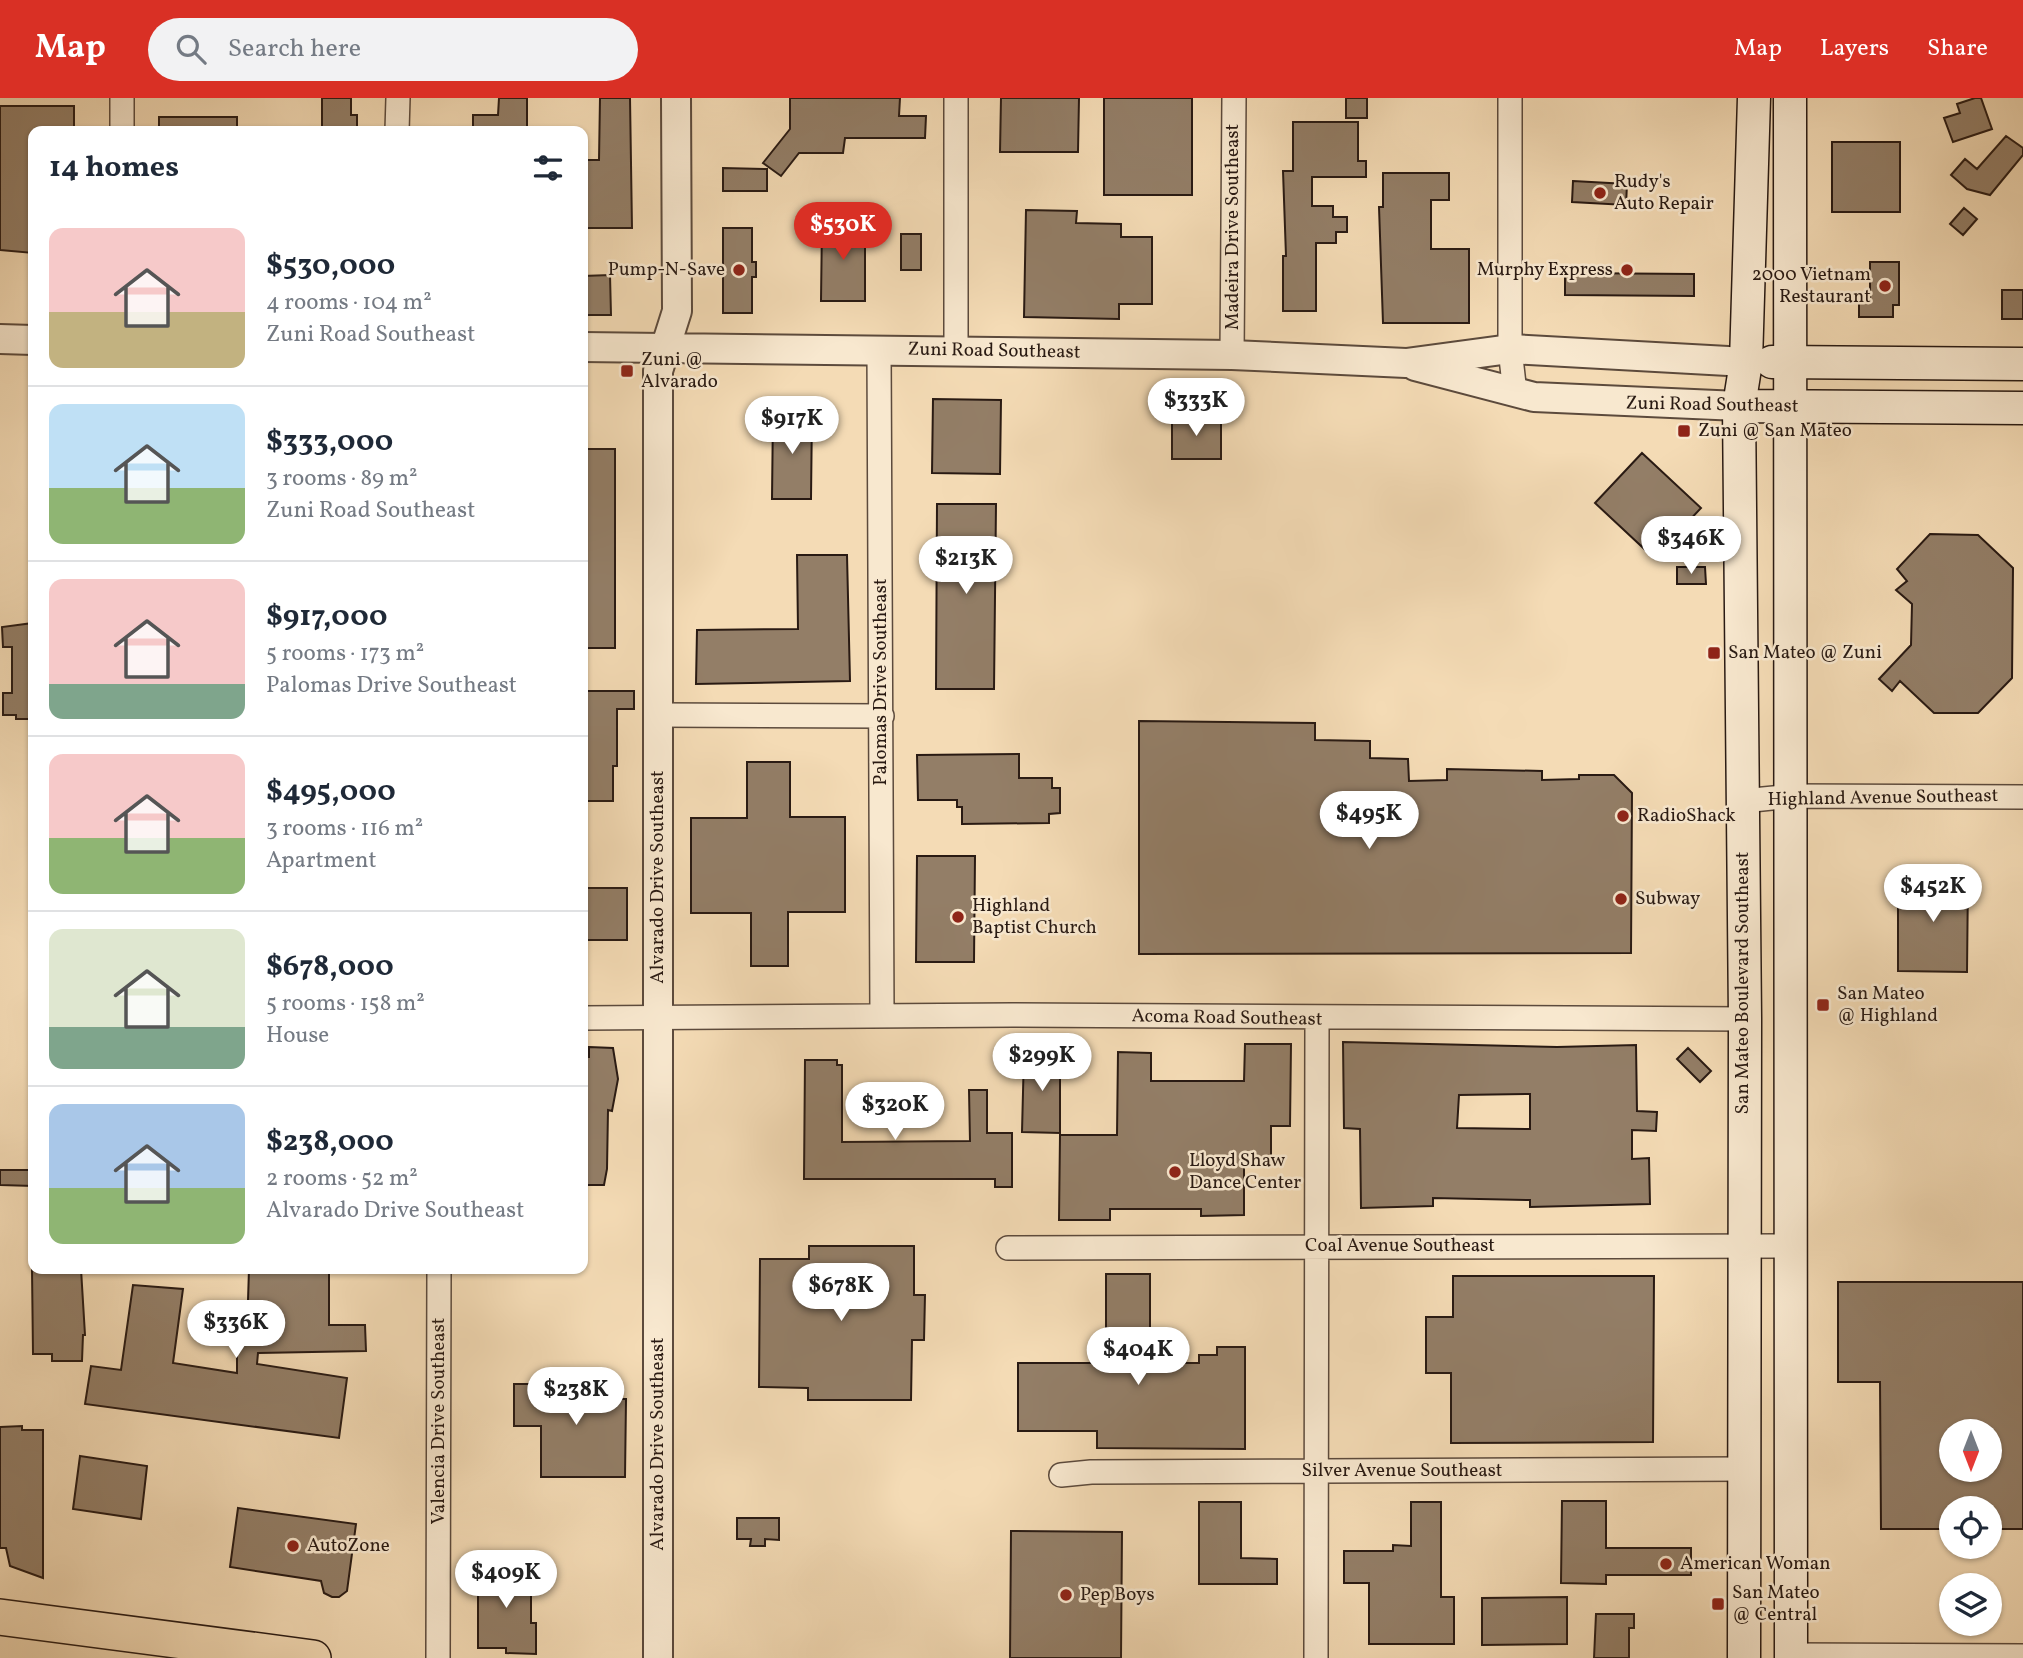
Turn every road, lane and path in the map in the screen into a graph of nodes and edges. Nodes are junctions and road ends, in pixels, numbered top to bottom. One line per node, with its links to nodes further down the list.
1 (122, 98): 9 (street)
2 (398, 98): 10 (street)
3 (676, 98): 14 (street, Alvarado Drive Southeast)
4 (956, 98): 17 (street)
5 (1234, 98): 18 (street, Madeira Drive Southeast)
6 (1510, 98): 16 (street)
7 (1754, 98): 19 (main road, San Mateo Boulevard Southeast)
8 (1790, 98): 20 (main road)
9 (122, 126)
10 (397, 126)
11 (0, 339): 12 (street)
12 (28, 340)
13 (588, 347): 14 (street, Zuni Road Southeast)
14 (665, 348): 15 (street, Zuni Road Southeast); 27 (street, Alvarado Drive Southeast)
15 (879, 349): 17 (street, Zuni Road Southeast); 28 (street, Palomas Drive Southeast)
16 (1510, 349): 19 (street, Zuni Road Southeast); 21 (street, Zuni Road Southeast); 23 (street)
17 (956, 350): 18 (street, Zuni Road Southeast)
18 (1232, 355): 21 (street, Zuni Road Southeast)
19 (1746, 362): 20 (main road, Zuni Road Southeast); 24 (main road, San Mateo Boulevard Southeast)
20 (1792, 362): 22 (main road, Zuni Road Southeast); 25 (main road)
21 (1406, 363): 23 (street, Zuni Road Southeast)
22 (2023, 364)
23 (1515, 393): 24 (street, Zuni Road Southeast)
24 (1739, 407): 25 (main road, Zuni Road Southeast); 31 (main road, San Mateo Boulevard Southeast)
25 (1792, 407): 26 (main road, Zuni Road Southeast); 29 (main road)
26 (2023, 408)
27 (659, 715): 28 (street); 33 (street, Alvarado Drive Southeast)
28 (882, 716): 32 (street, Palomas Drive Southeast)
29 (1792, 796): 30 (street, Highland Avenue Southeast); 31 (street, Highland Avenue Southeast); 38 (main road)
30 (2023, 797)
31 (1742, 801): 36 (main road, San Mateo Boulevard Southeast)
32 (882, 1016): 33 (street, Acoma Road Southeast); 35 (street, Acoma Road Southeast)
33 (658, 1017): 34 (street, Acoma Road Southeast); 50 (street, Alvarado Drive Southeast)
34 (588, 1018)
35 (1317, 1019): 36 (street, Acoma Road Southeast); 37 (street)
36 (1745, 1019): 39 (main road, San Mateo Boulevard Southeast)
37 (1316, 1246): 39 (street, Coal Avenue Southeast); 40 (street, Coal Avenue Southeast); 43 (street)
38 (1791, 1246): 39 (street, Coal Avenue Southeast); 47 (main road)
39 (1743, 1247): 42 (main road, San Mateo Boulevard Southeast)
40 (1008, 1248)
41 (439, 1274): 49 (street, Valencia Drive Southeast)
42 (1744, 1469): 43 (street, Silver Avenue Southeast); 52 (main road, San Mateo Boulevard Southeast)
43 (1315, 1472): 44 (street, Silver Avenue Southeast); 51 (street)
44 (1061, 1475)
45 (0, 1617): 48 (main road)
46 (2023, 1656): 47 (street)
47 (1791, 1657)
48 (313, 1658)
49 (438, 1658)
50 (658, 1658)
51 (1316, 1658)
52 (1744, 1658)

